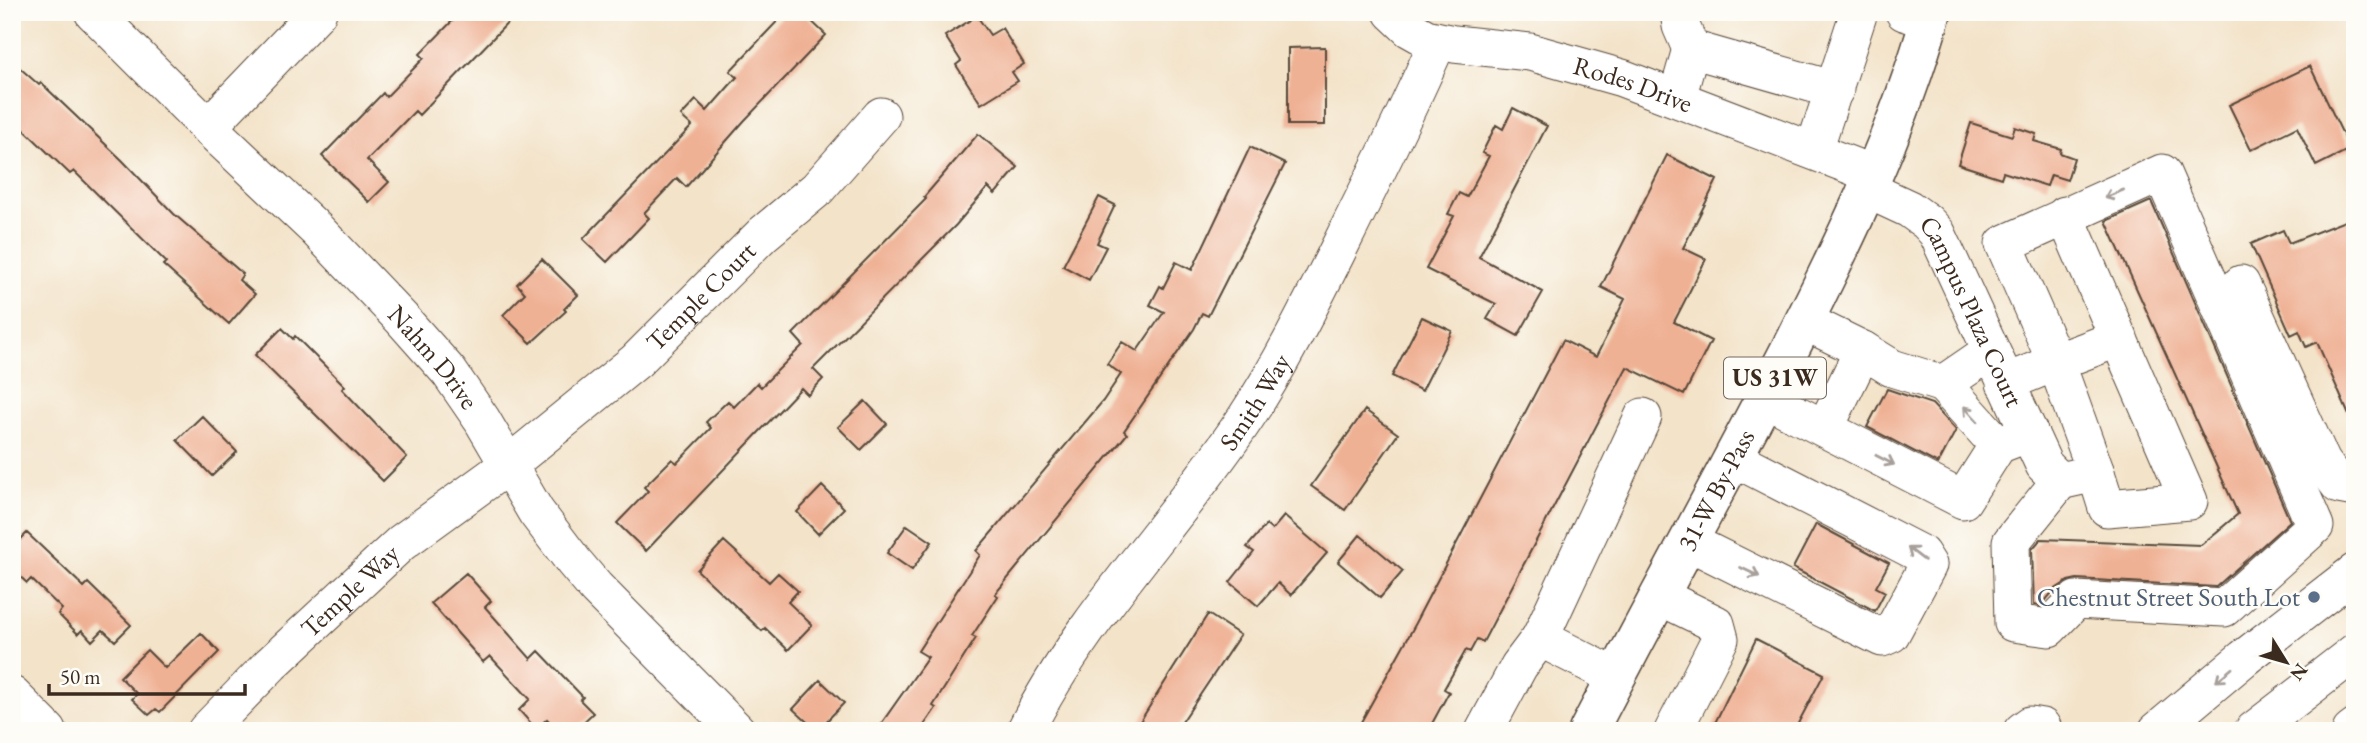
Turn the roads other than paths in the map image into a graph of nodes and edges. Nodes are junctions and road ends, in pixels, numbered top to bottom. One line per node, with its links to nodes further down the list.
1 (93, 12): 12 (street, Nahm Drive)
2 (318, 12): 12 (street)
3 (1392, 12): 7 (street, Rodes Drive)
4 (1679, 12): 8 (street)
5 (1859, 12): 9 (street)
6 (1922, 15): 14 (main road, 31-W By-Pass / US 31W)
7 (1438, 41): 10 (street, Rodes Drive); 43 (street, Smith Way)
8 (1691, 48): 9 (street); 10 (street)
9 (1835, 90): 13 (street)
10 (1677, 98): 13 (street, Rodes Drive)
11 (881, 116): 28 (street, Temple Court)
12 (208, 127): 28 (street, Nahm Drive)
13 (1814, 150): 14 (street, Rodes Drive)
14 (1870, 181): 17 (main road, 31-W By-Pass / US 31W); 21 (street, Campus Plaza Court)
15 (2066, 215): 18 (street); 20 (street); 29 (street, one-way to 15)
16 (2241, 285): 31 (street)
17 (1804, 321): 19 (street); 23 (main road, 31-W By-Pass / US 31W)
18 (2119, 338): 20 (street); 30 (street)
19 (1863, 350): 22 (street); 25 (street)
20 (2056, 362): 21 (street); 30 (street)
21 (1998, 367): 22 (street); 26 (street, Campus Plaza Court)
22 (1943, 384): 26 (street, one-way to 22)
23 (1765, 398): 25 (street); 27 (main road, 31-W By-Pass / US 31W)
24 (1643, 417): 35 (street)
25 (1825, 428): 26 (street, one-way to 26)
26 (2013, 439): 29 (street, Campus Plaza Court)
27 (1734, 458): 32 (main road, 31-W By-Pass / US 31W); 32 (street, one-way to 27)
28 (507, 466): 41 (street, Temple Way); 42 (street, Nahm Drive)
29 (2052, 473): 30 (street)
30 (2096, 473)
31 (2355, 488)
32 (1689, 542): 34 (main road, 31-W By-Pass / US 31W)
33 (2355, 572): 48 (street, one-way to 48)
34 (1659, 596): 37 (main road, 31-W By-Pass / US 31W); 45 (street)
35 (1540, 638): 37 (street); 44 (street)
36 (2355, 652): 49 (street)
37 (1616, 677): 39 (main road, 31-W By-Pass / US 31W)
38 (12, 695): 40 (street)
39 (1594, 729)
40 (48, 731)
41 (206, 731)
42 (737, 731)
43 (1025, 731)
44 (1484, 731)
45 (1673, 731)
46 (2022, 731): 47 (street)
47 (2044, 731)
48 (2157, 731)
49 (2253, 731)

